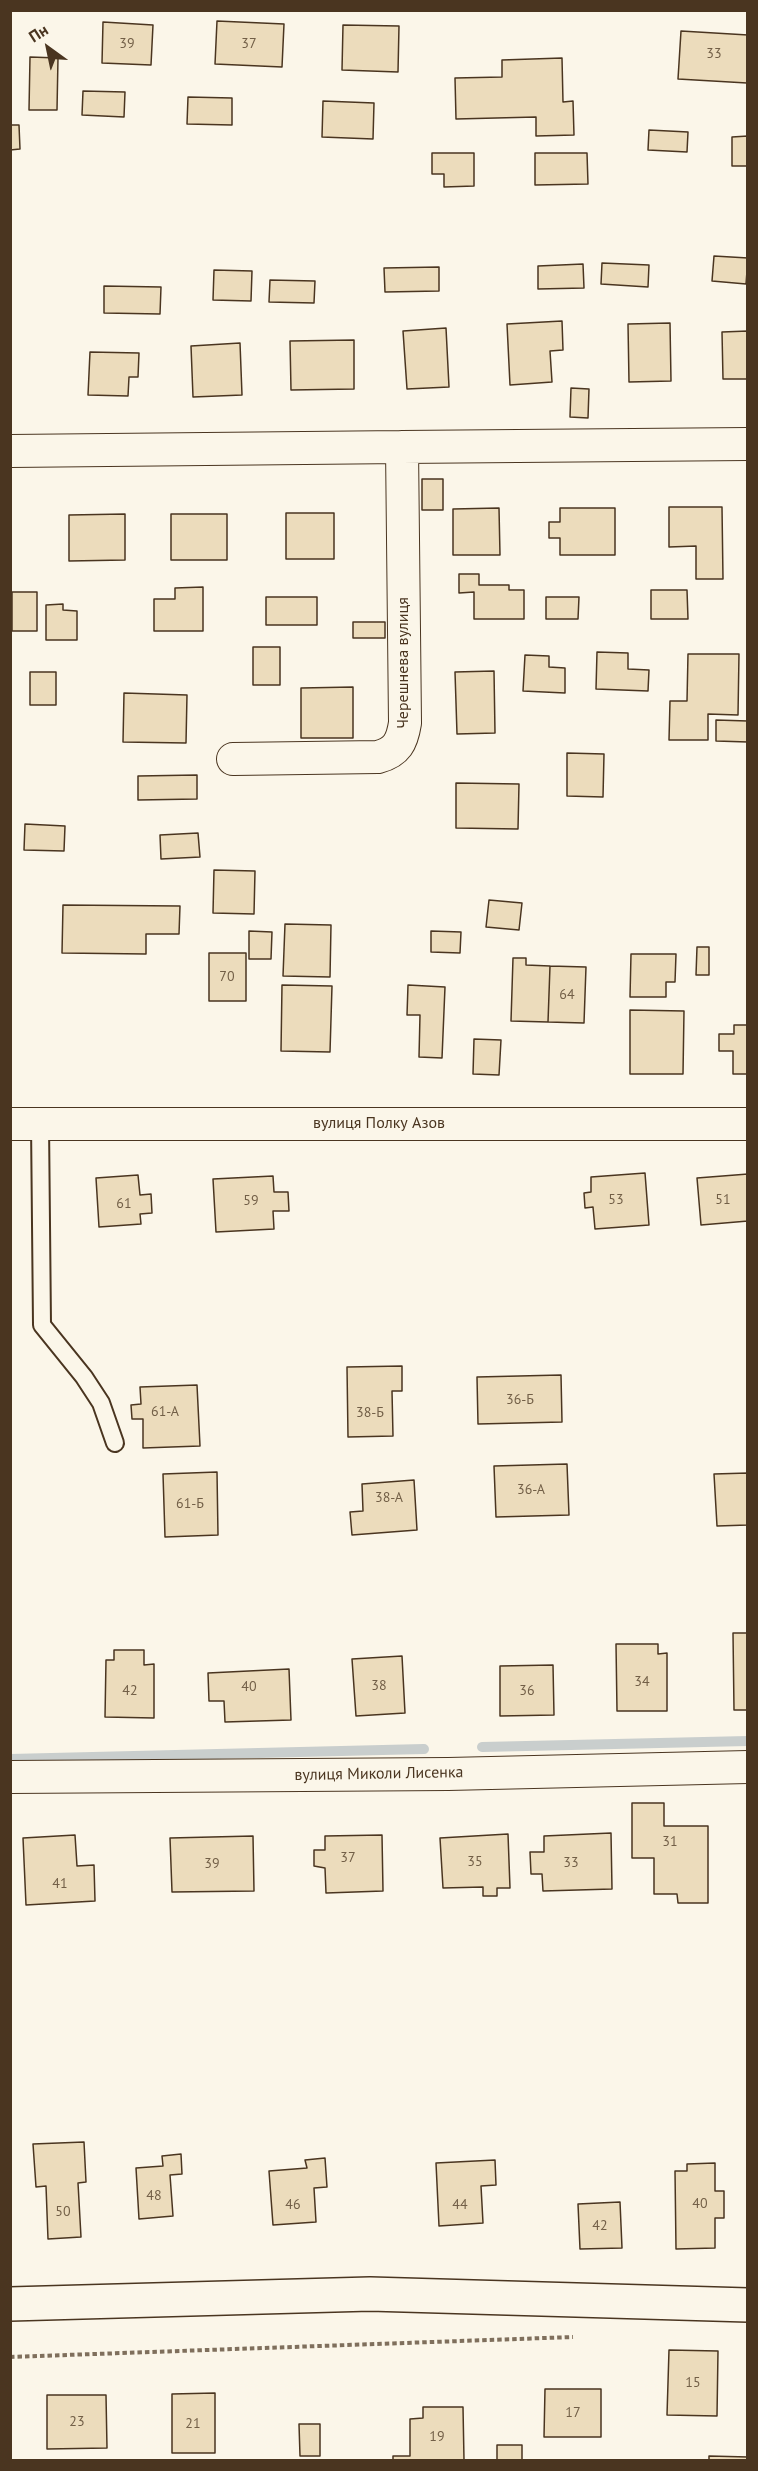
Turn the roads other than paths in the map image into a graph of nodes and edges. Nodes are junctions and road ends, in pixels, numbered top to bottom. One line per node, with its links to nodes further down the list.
1 (747, 444): 2 (street)
2 (402, 447): 3 (street); 4 (street, Черешнева вулиця)
3 (10, 451)
4 (233, 759)
5 (25, 1124): 6 (street, вулиця Полку Азов); 7 (lane)
6 (747, 1124)
7 (116, 1443)
8 (747, 1767): 9 (street, вулиця Миколи Лисенка)
9 (10, 1777)
10 (10, 2304): 11 (street)
11 (747, 2305)

